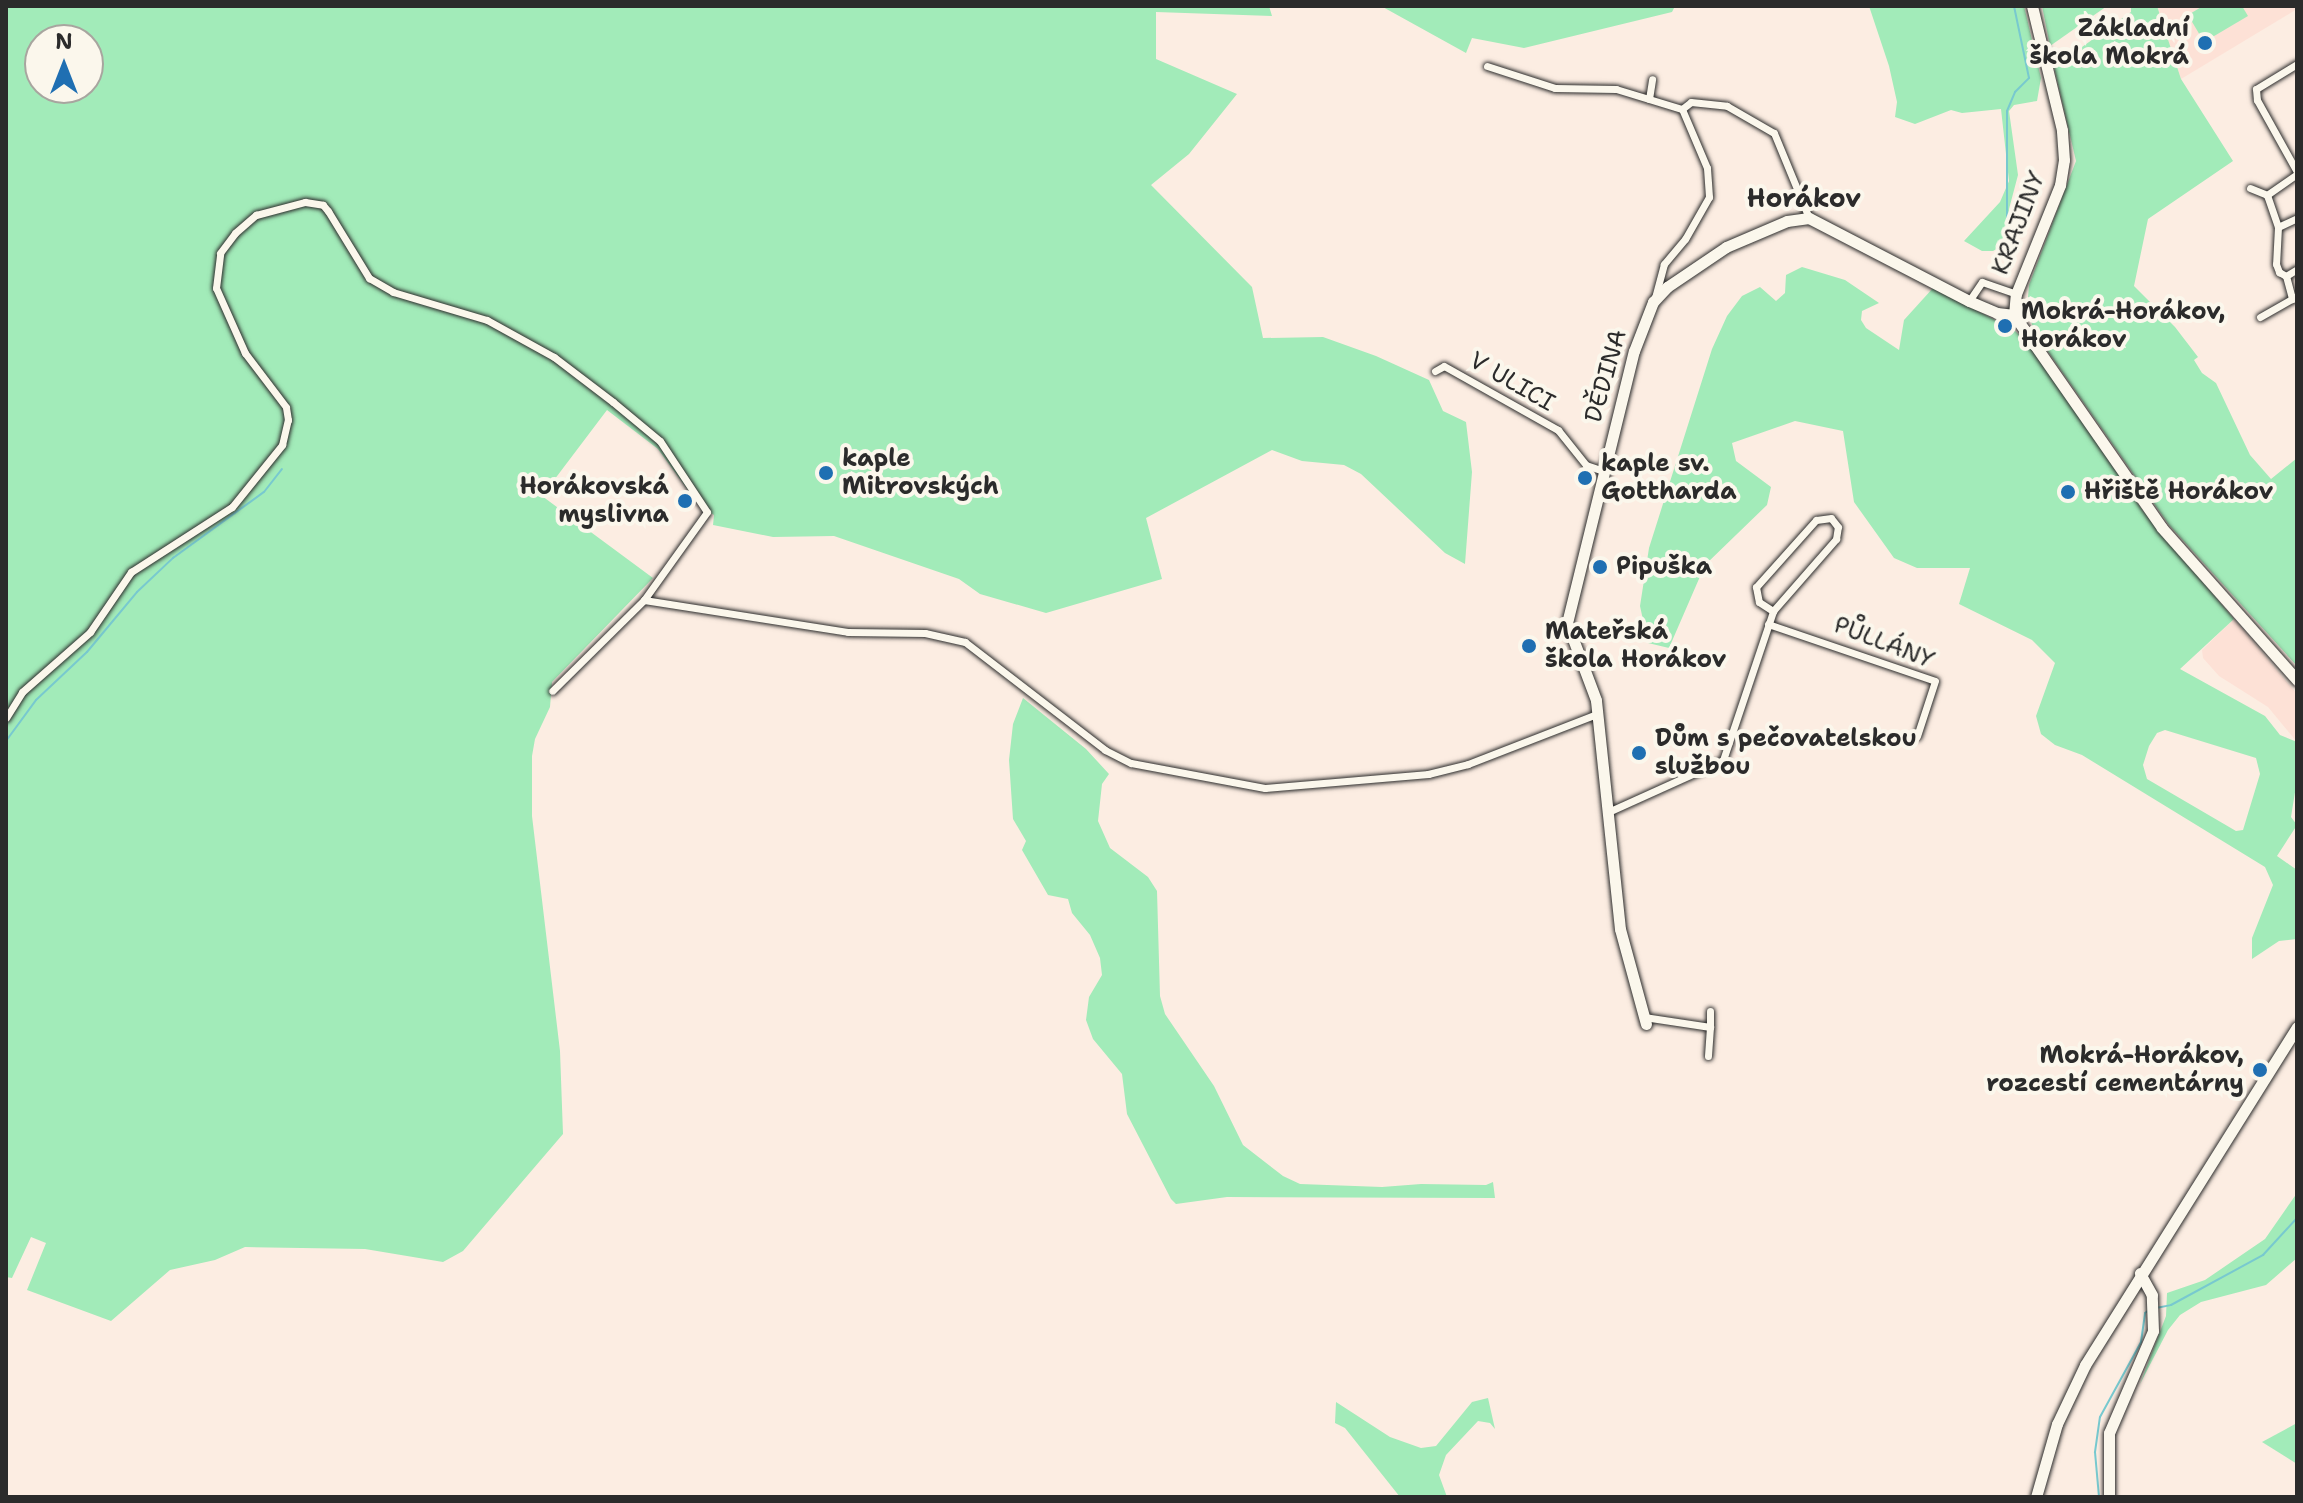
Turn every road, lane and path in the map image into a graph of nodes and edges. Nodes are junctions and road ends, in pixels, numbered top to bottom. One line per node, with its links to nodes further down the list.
1 (2032, 6): 15 (street, KRAJINY)
2 (2297, 64): 7 (street)
3 (1487, 66): 5 (street)
4 (1652, 79): 5 (street)
5 (1649, 99): 6 (street)
6 (1682, 109): 10 (street); 18 (street)
7 (2297, 173): 9 (street)
8 (2250, 188): 9 (street)
9 (2267, 195): 12 (street)
10 (1809, 218): 17 (street); 18 (street, DĚDINA)
11 (2297, 218): 12 (street)
12 (2278, 227): 14 (street)
13 (2297, 269): 14 (street)
14 (2286, 276): 16 (street)
15 (2016, 294): 17 (street); 19 (street, KRAJINY)
16 (2294, 298): 20 (street)
17 (1969, 301): 19 (street)
18 (1653, 302): 22 (street, DĚDINA)
19 (2014, 315): 26 (street)
20 (2260, 317)
21 (1435, 371): 22 (street, V ULICI)
22 (1603, 471): 28 (street, DĚDINA)
23 (644, 600): 27 (street); 28 (street); 29 (street)
24 (1773, 611): 24 (street); 25 (street)
25 (1768, 624): 30 (street, PŮLLÁNY); 31 (street)
26 (2297, 680)
27 (552, 691)
28 (1597, 714): 31 (street)
29 (6, 718)
30 (1917, 736)
31 (1608, 812): 33 (street)
32 (1710, 1011): 34 (street)
33 (1645, 1020): 34 (street)
34 (1710, 1027): 36 (street)
35 (2297, 1027): 37 (street)
36 (1708, 1056)
37 (2140, 1273): 38 (street); 39 (street)
38 (2036, 1497)
39 (2109, 1497)

